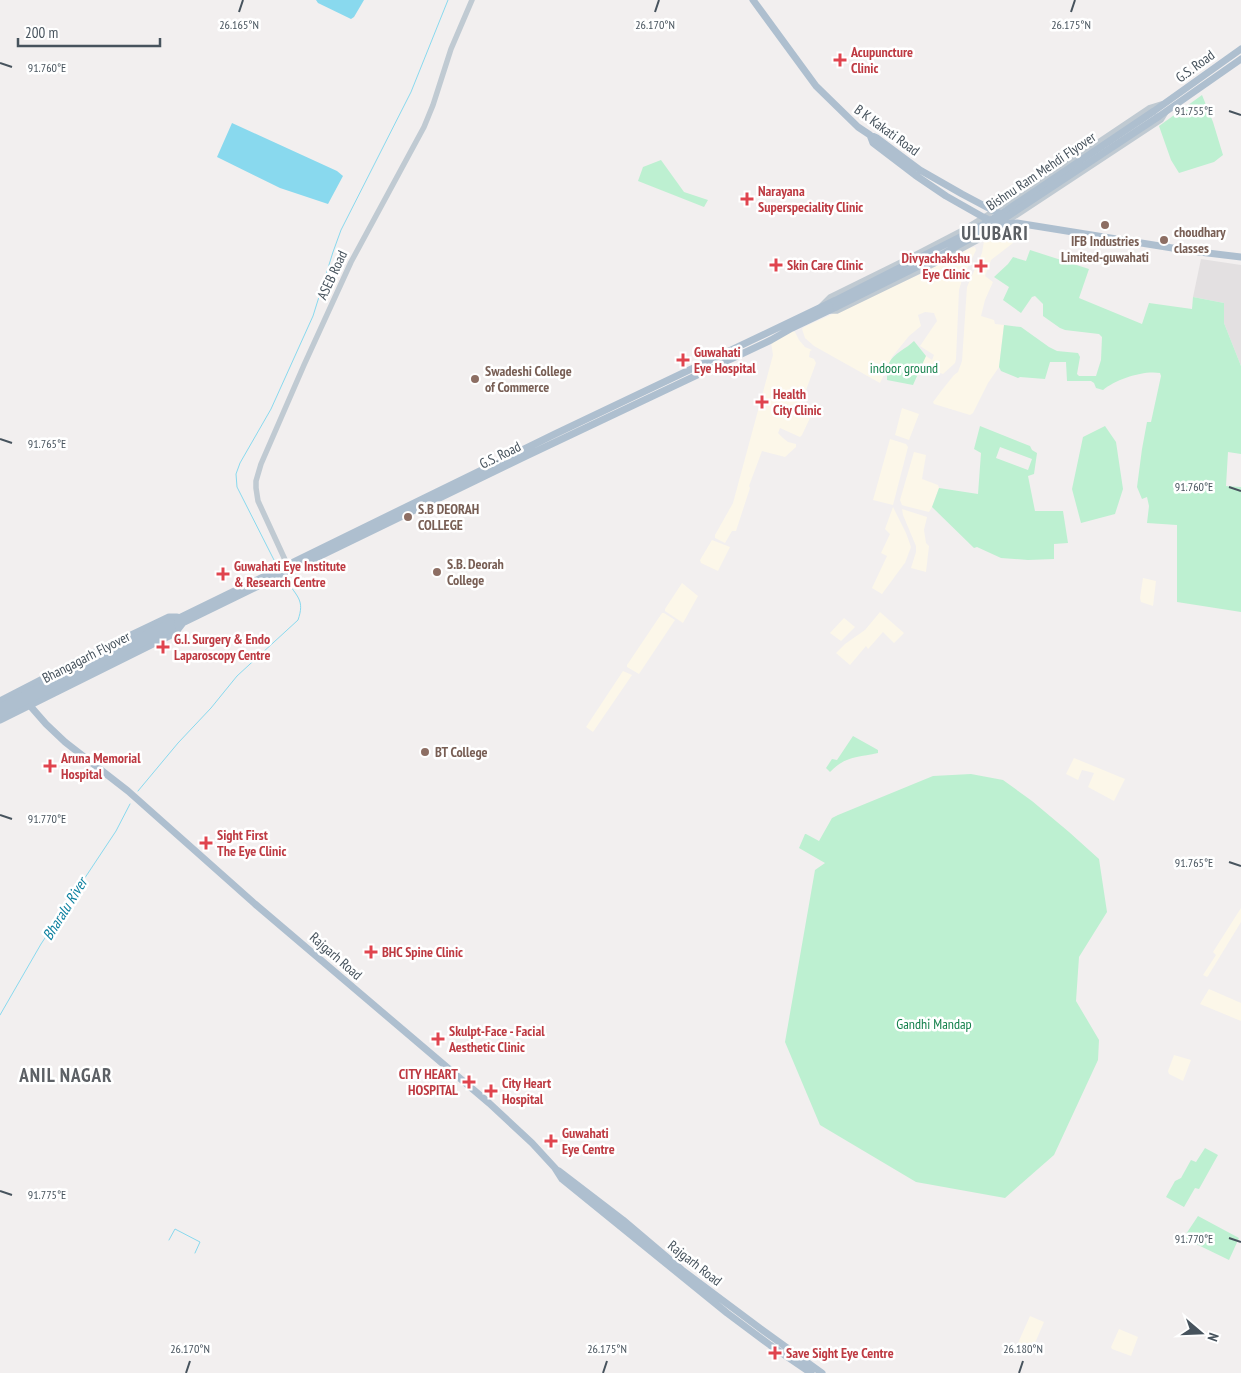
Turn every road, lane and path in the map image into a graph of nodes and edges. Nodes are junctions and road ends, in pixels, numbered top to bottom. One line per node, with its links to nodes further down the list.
1 (472, 0): 17 (street, ASEB Road)
2 (754, 0): 6 (main road, B K Kakati Road)
3 (1241, 49): 5 (main road, G.S. Road)
4 (1241, 58): 5 (main road, G.S. Road)
5 (1166, 107): 7 (street); 9 (street); 16 (main road, Bishnu Ram Mehdi Flyover, bridge)
6 (870, 135): 7 (main road, B K Kakati Road); 8 (main road)
7 (994, 211): 8 (street); 9 (main road, B K Kakati Road)
8 (983, 217): 10 (main road); 11 (street)
9 (1015, 220): 10 (main road); 13 (main road)
10 (1003, 224): 14 (street)
11 (935, 245): 12 (street); 14 (street)
12 (924, 250): 15 (street); 16 (street)
13 (1241, 257)
14 (943, 259): 15 (street)
15 (932, 264): 16 (street)
16 (823, 309): 17 (main road, G.S. Road); 18 (main road, G.S. Road)
17 (287, 564): 18 (main road, G.S. Road)
18 (183, 619): 19 (main road, Bhangagarh Flyover); 20 (main road); 22 (main road)
19 (171, 625): 23 (main road, Bhangagarh Flyover, bridge); 24 (main road, Bhangagarh Flyover, bridge)
20 (20, 691): 21 (main road); 22 (main road, Rajgarh Road)
21 (0, 701)
22 (31, 705): 25 (main road); 26 (main road, Rajgarh Road)
23 (0, 707)
24 (0, 714)
25 (0, 720)
26 (555, 1168): 27 (main road, Rajgarh Road); 28 (main road, Rajgarh Road)
27 (812, 1373)
28 (822, 1373)

